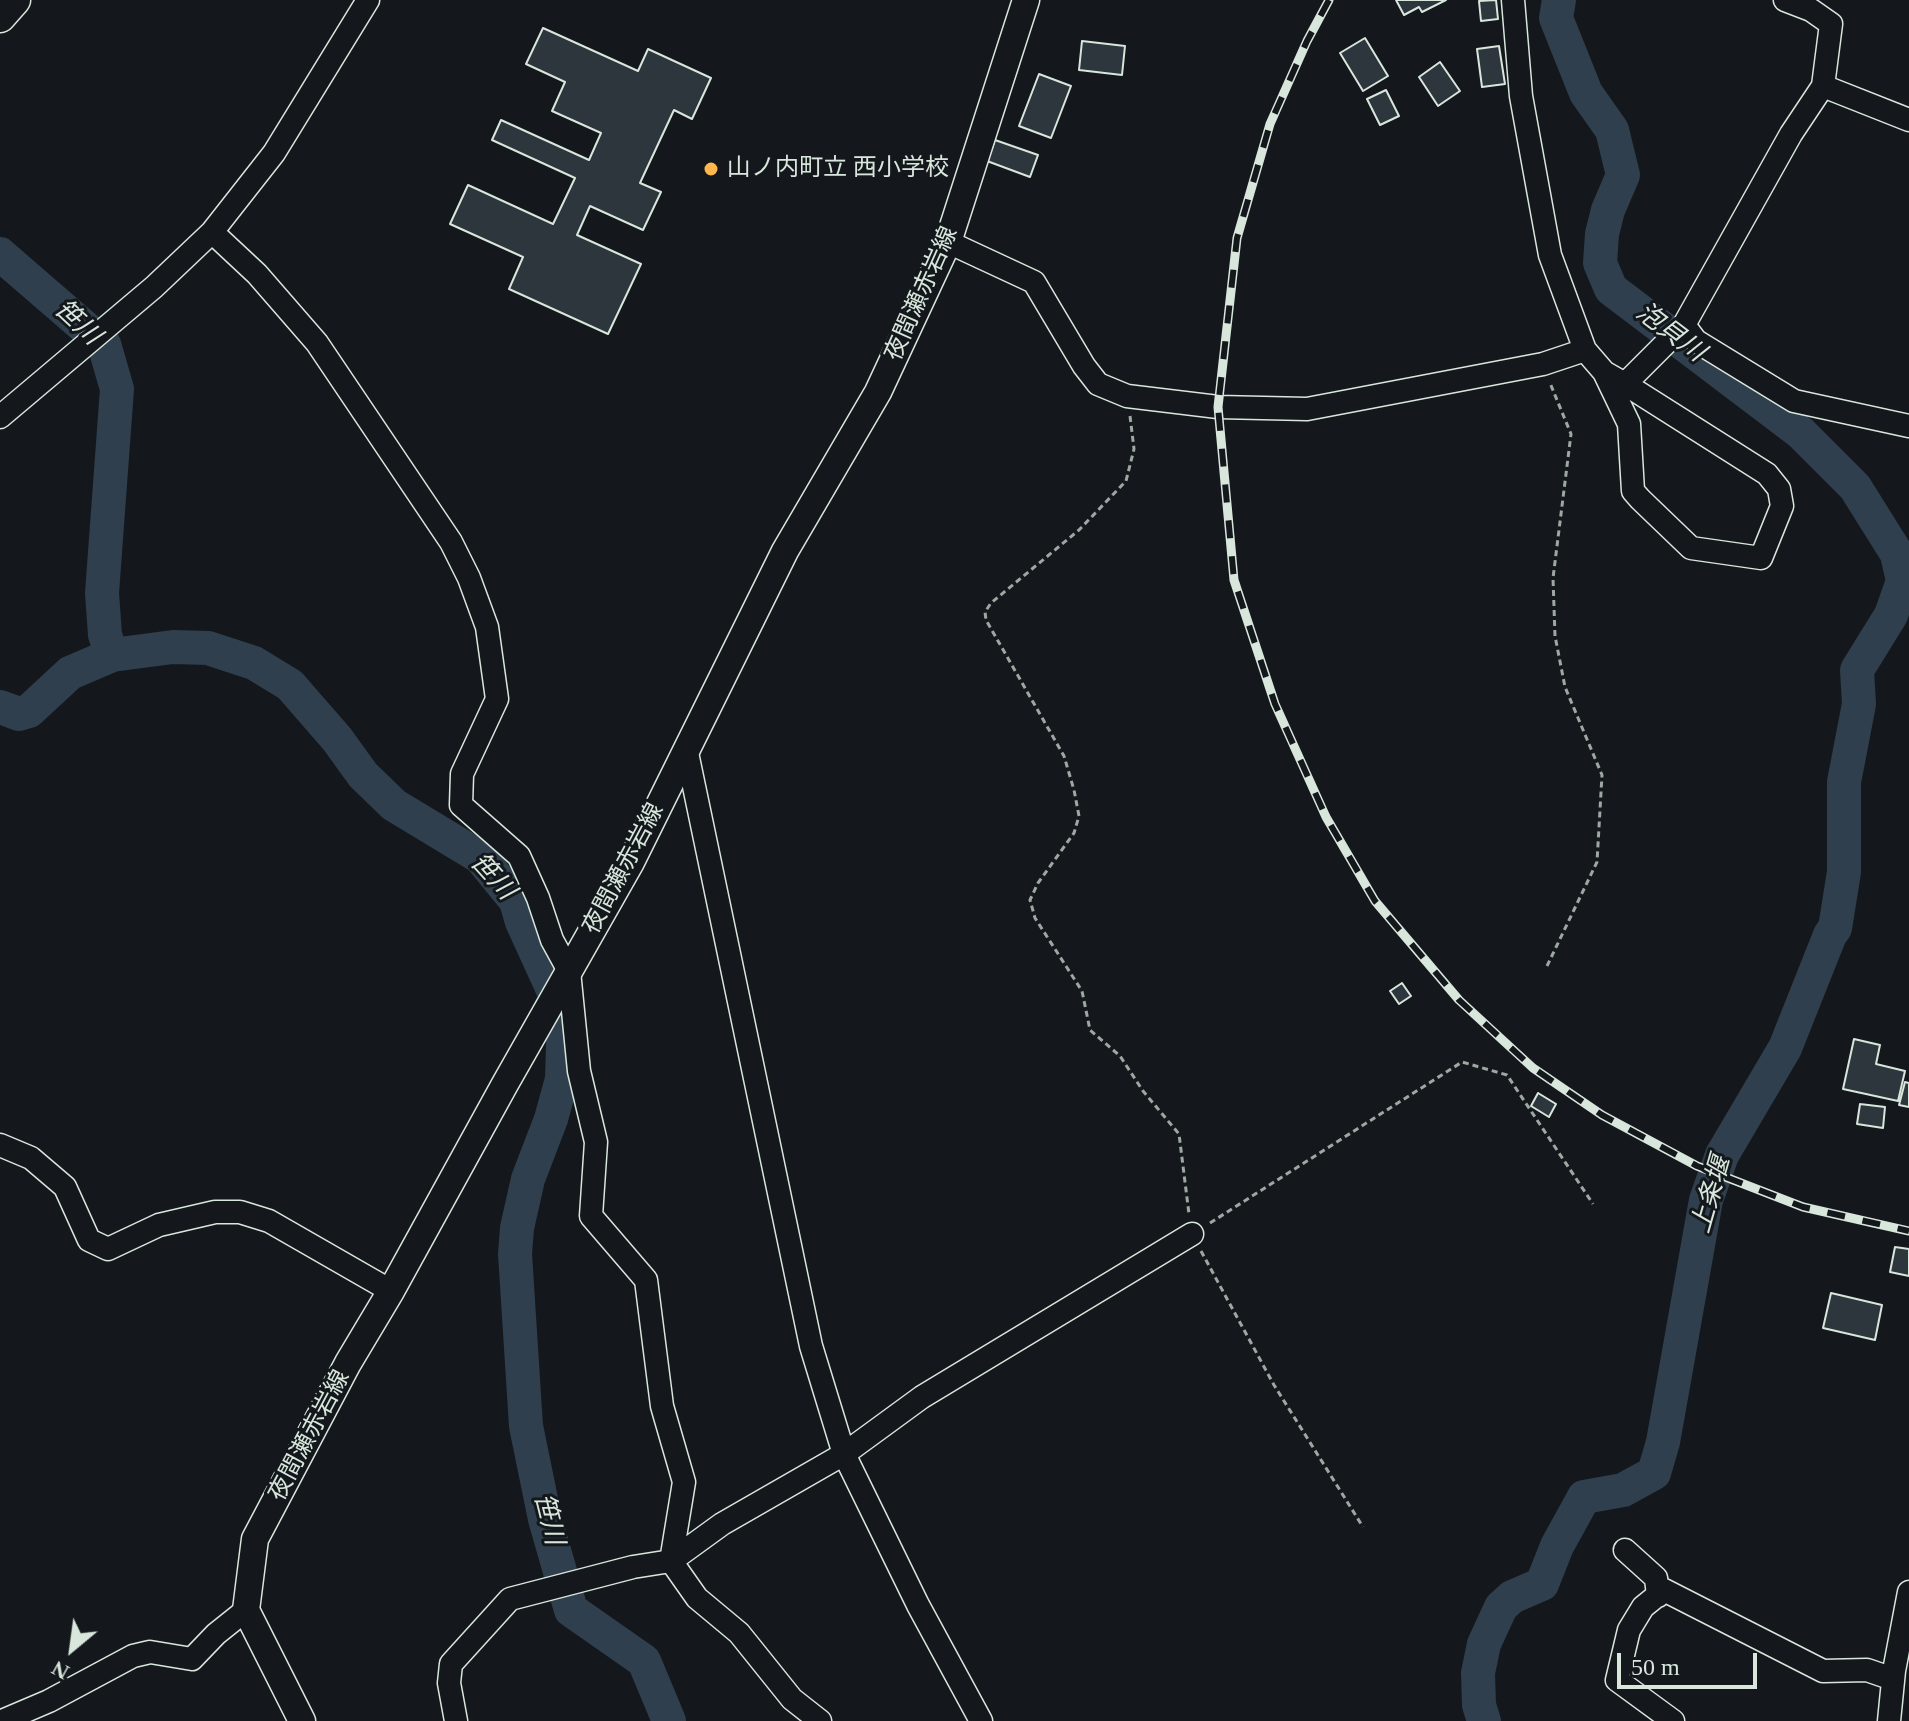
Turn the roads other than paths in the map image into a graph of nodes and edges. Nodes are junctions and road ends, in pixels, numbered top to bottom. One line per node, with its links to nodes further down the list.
1 (15, 0): 6 (highway)
2 (368, 0): 9 (street)
3 (1026, 0): 10 (main road, 夜間瀬赤岩線)
4 (1513, 0): 12 (street)
5 (1785, 0): 7 (street)
6 (0, 17)
7 (1823, 86): 8 (street); 11 (street)
8 (1909, 120)
9 (212, 232): 15 (street); 18 (street)
10 (948, 242): 12 (street); 17 (main road, 夜間瀬赤岩線)
11 (1681, 327): 14 (street); 16 (street)
12 (1585, 350): 13 (street)
13 (1604, 372): 14 (street); 14 (street)
14 (1625, 384)
15 (0, 417)
16 (1909, 426)
17 (686, 748): 18 (main road, 夜間瀬赤岩線); 22 (street)
18 (566, 977): 21 (main road, 夜間瀬赤岩線); 24 (street)
19 (0, 1145): 21 (street)
20 (1192, 1234): 22 (street)
21 (391, 1291): 27 (main road, 夜間瀬赤岩線)
22 (844, 1454): 24 (street); 33 (street)
23 (1625, 1550): 26 (street)
24 (671, 1561): 31 (street); 32 (street)
25 (1909, 1592): 28 (street)
26 (1658, 1596): 28 (street); 34 (street)
27 (246, 1610): 29 (street); 30 (main road)
28 (1893, 1679): 35 (street)
29 (2, 1721)
30 (302, 1721)
31 (456, 1721)
32 (820, 1721)
33 (981, 1721)
34 (1673, 1721)
35 (1889, 1721)

